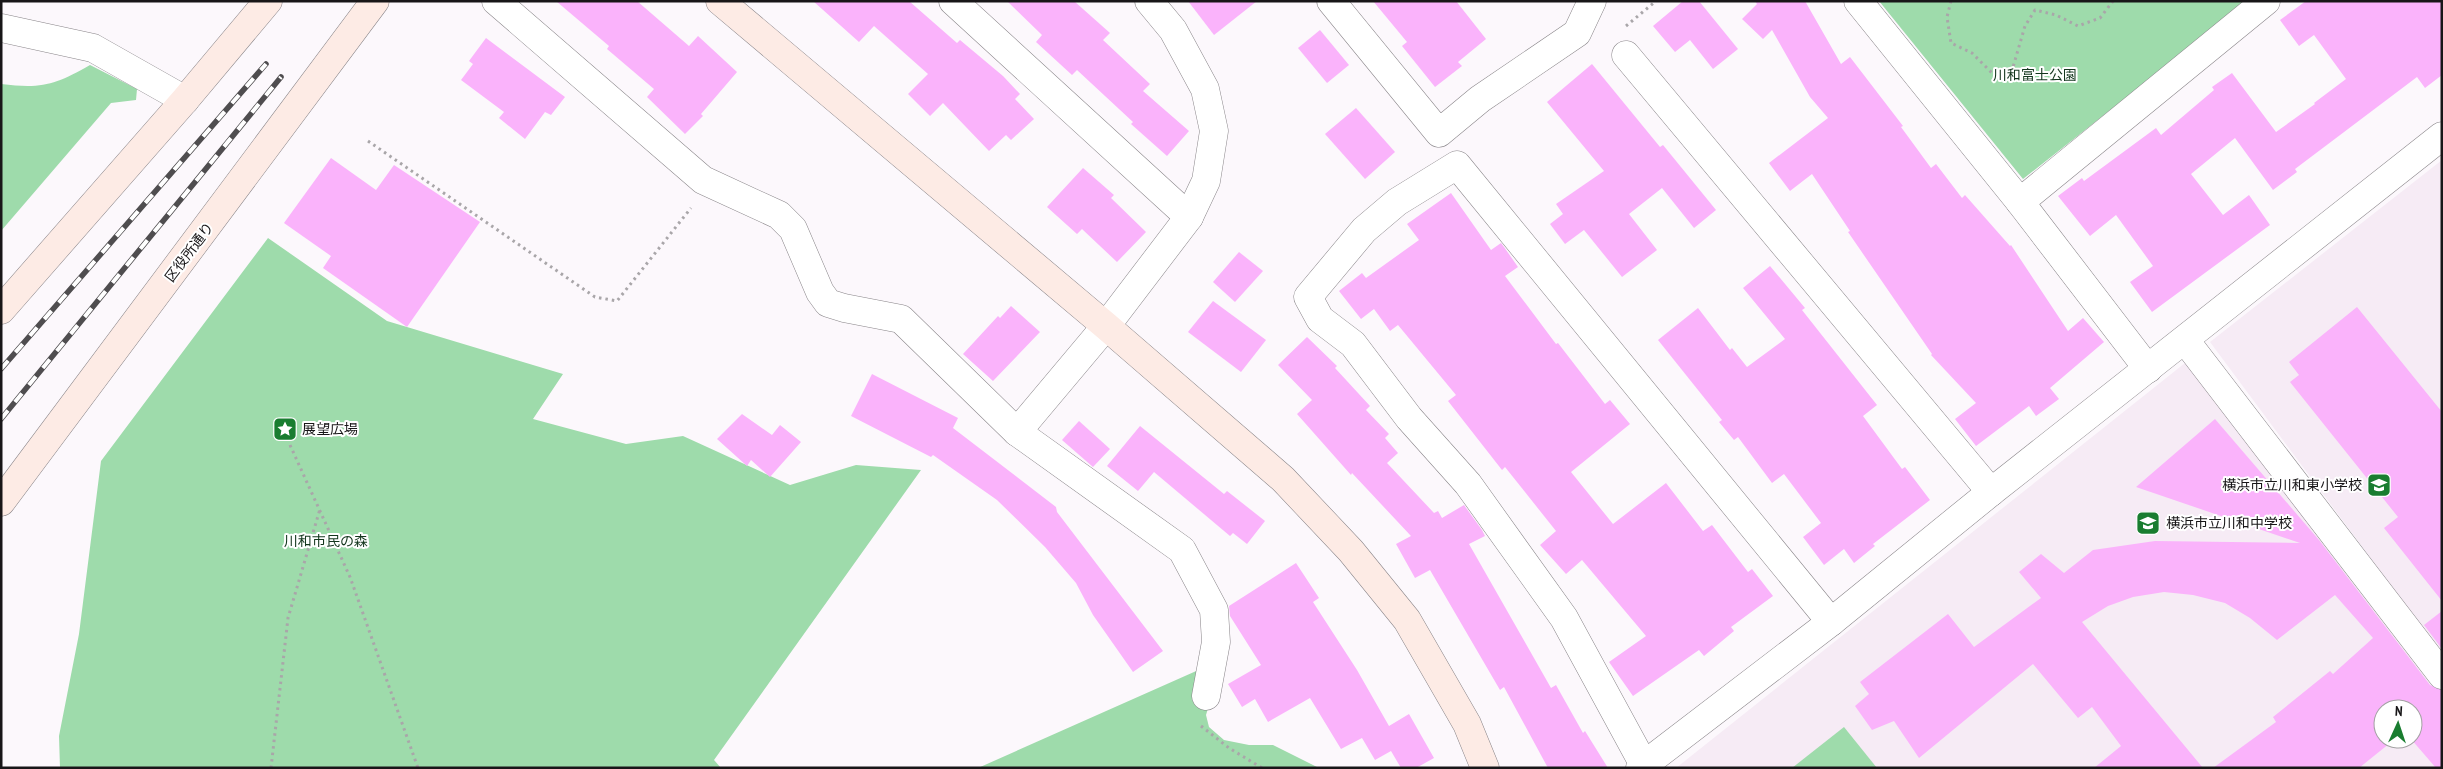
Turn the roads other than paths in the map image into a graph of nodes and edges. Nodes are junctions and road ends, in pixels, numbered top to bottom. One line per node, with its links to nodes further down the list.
1 (268, 1): 13 (street)
2 (375, 1): 23 (street, 区役所通り)
3 (496, 1): 21 (street)
4 (720, 1): 18 (street)
5 (953, 1): 16 (street)
6 (1149, 1): 16 (street)
7 (1331, 1): 8 (street)
8 (1592, 1)
9 (1858, 1): 15 (street)
10 (2266, 1): 15 (street)
11 (1, 28): 13 (street)
12 (1624, 43): 22 (street)
13 (186, 100): 17 (street)
14 (2442, 136): 19 (street)
15 (2020, 202): 20 (street)
16 (1189, 217): 18 (street)
17 (1, 310)
18 (1106, 326): 21 (street); 28 (street)
19 (2185, 340): 20 (street); 25 (street)
20 (2148, 369): 22 (street)
21 (1017, 432): 26 (street)
22 (1990, 492): 24 (street)
23 (1, 502)
24 (1831, 622): 27 (street); 27 (street)
25 (2442, 674)
26 (1206, 696)
27 (1642, 766)
28 (1485, 768)

